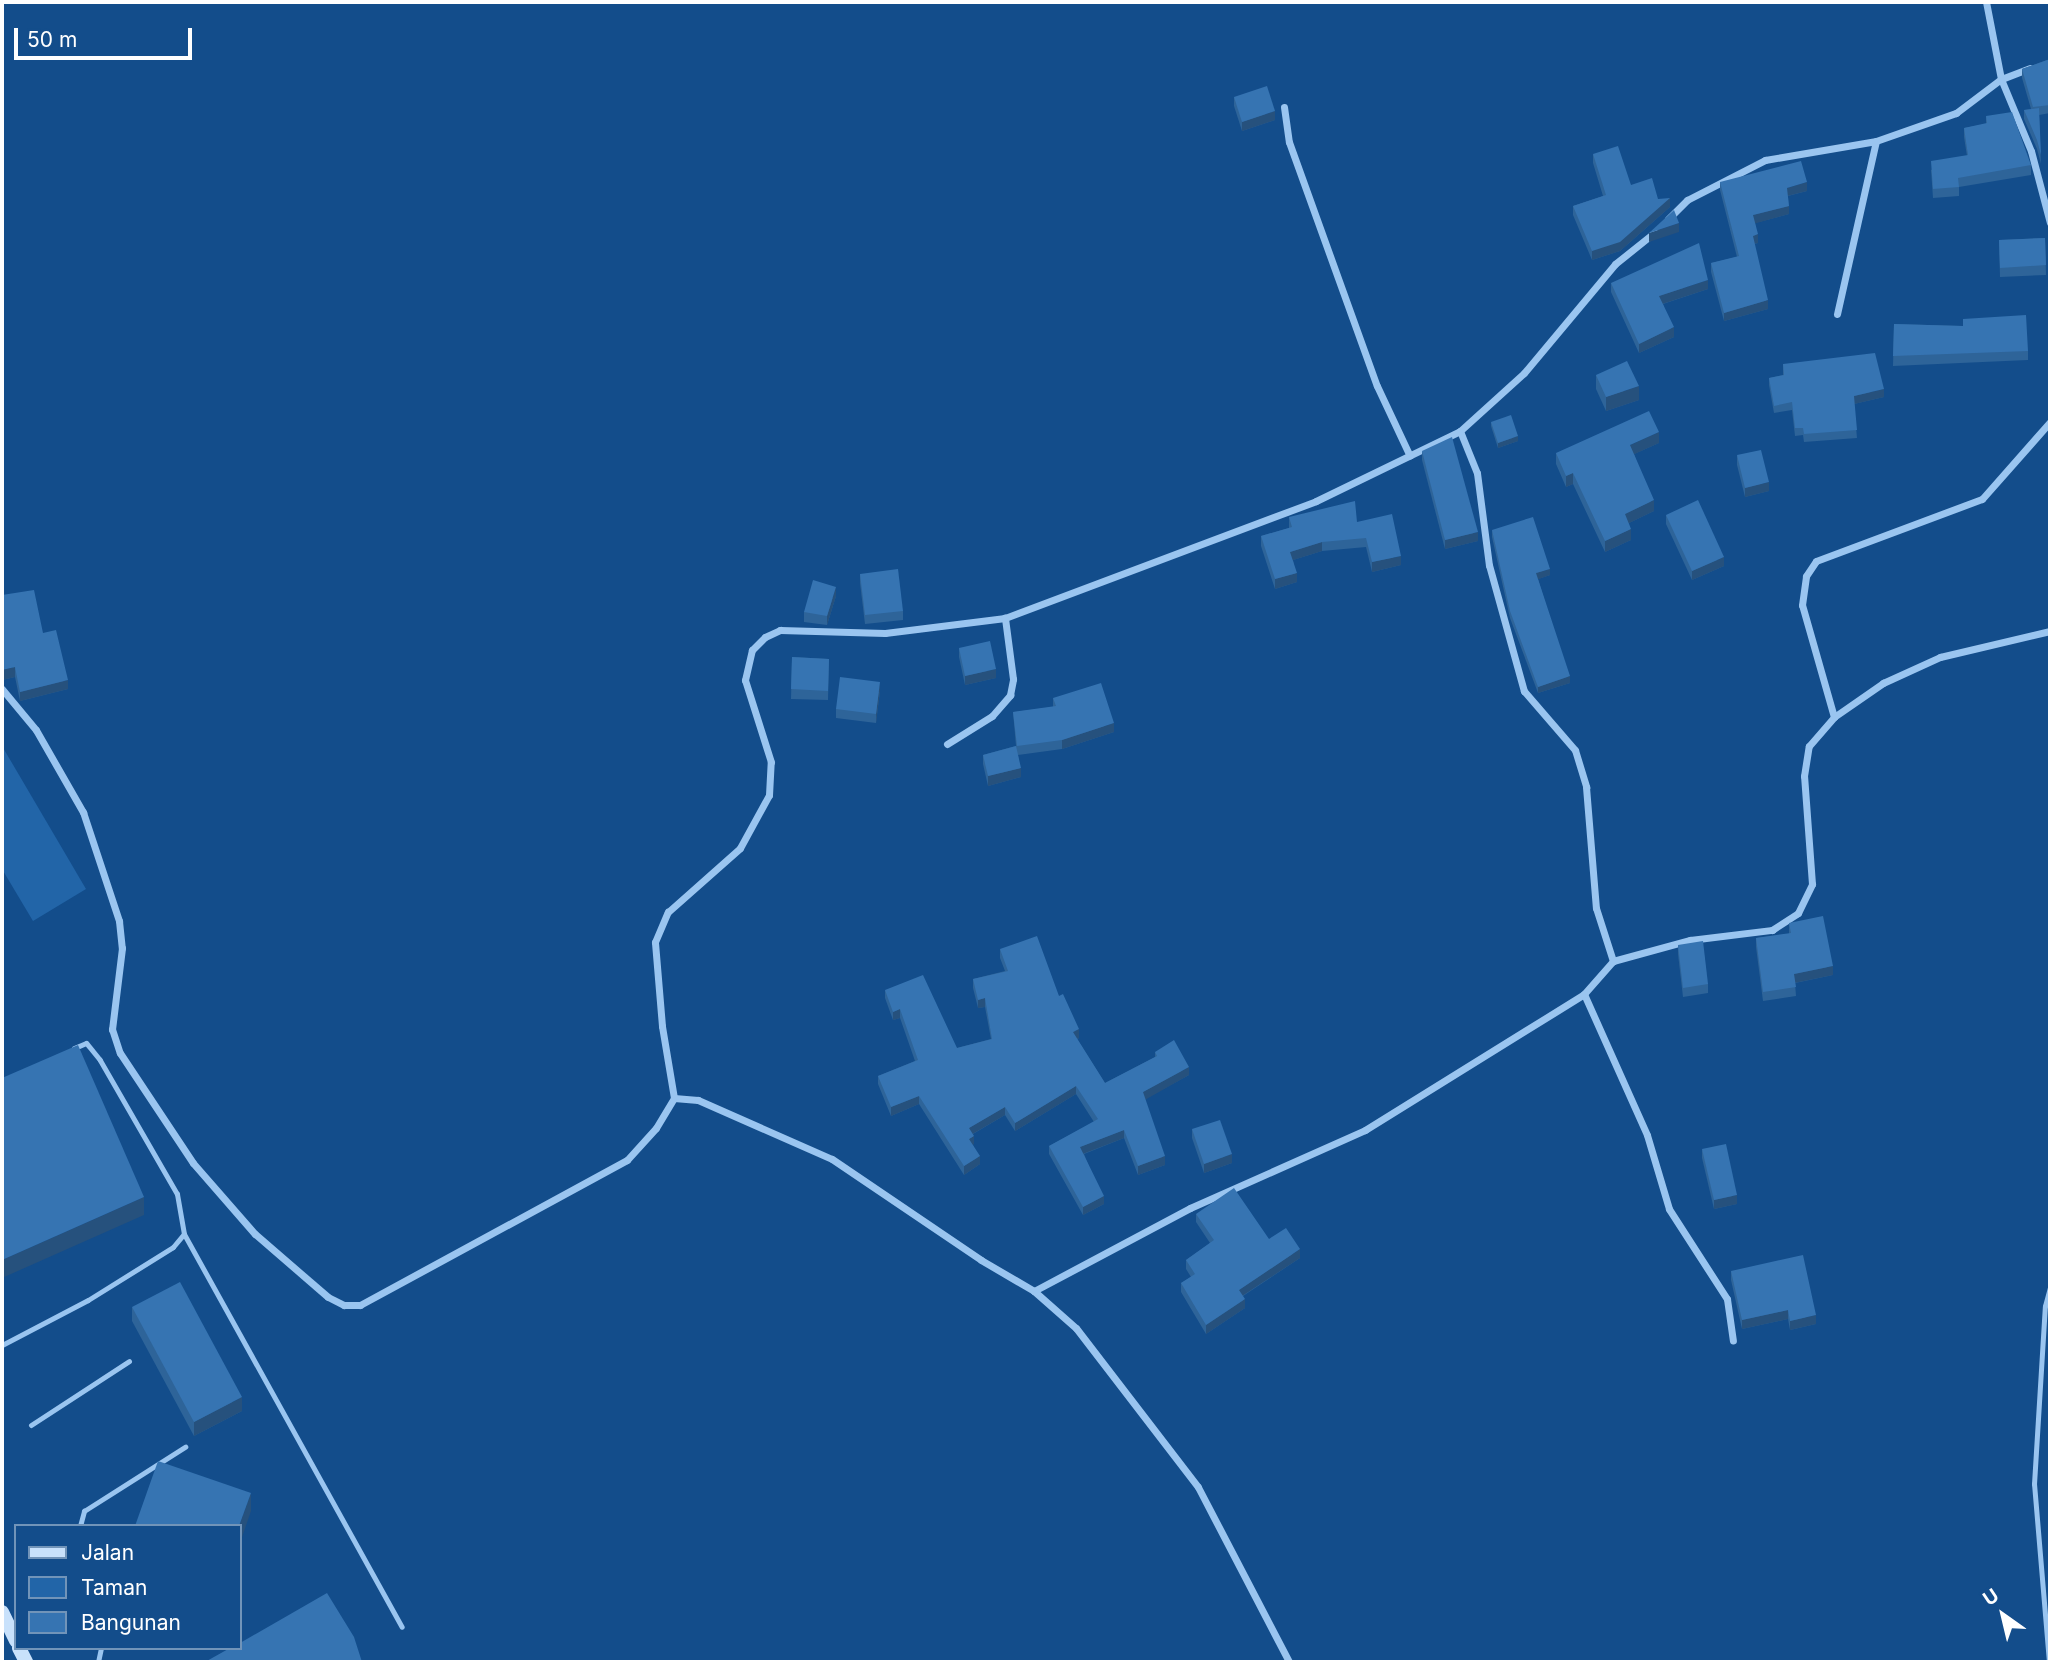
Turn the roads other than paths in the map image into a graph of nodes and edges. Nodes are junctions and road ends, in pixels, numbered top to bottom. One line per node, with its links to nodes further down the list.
1 (1986, 2): 3 (street)
2 (2038, 65): 3 (street)
3 (2001, 79): 5 (street); 6 (street)
4 (1284, 107): 10 (street)
5 (1875, 141): 7 (street); 9 (street)
6 (2050, 223)
7 (1837, 314)
8 (2050, 422): 14 (street)
9 (1460, 430): 10 (street); 16 (street)
10 (1410, 456): 11 (street)
11 (1005, 618): 15 (street); 19 (street)
12 (2050, 631): 14 (street)
13 (2, 689): 19 (street)
14 (1834, 717): 16 (street)
15 (947, 744)
16 (1614, 961): 17 (street)
17 (1584, 994): 22 (street); 23 (street)
18 (62, 1054): 20 (lane)
19 (674, 1098): 22 (street)
20 (184, 1234): 24 (lane); 30 (lane)
21 (2050, 1287): 33 (lane)
22 (1034, 1291): 32 (street)
23 (1733, 1341)
24 (2, 1345)
25 (129, 1361): 26 (lane)
26 (31, 1425)
27 (185, 1447): 28 (lane)
28 (81, 1524)
29 (2, 1612): 31 (main road)
30 (402, 1627)
31 (14, 1637)
32 (1289, 1662)
33 (2049, 1662)

